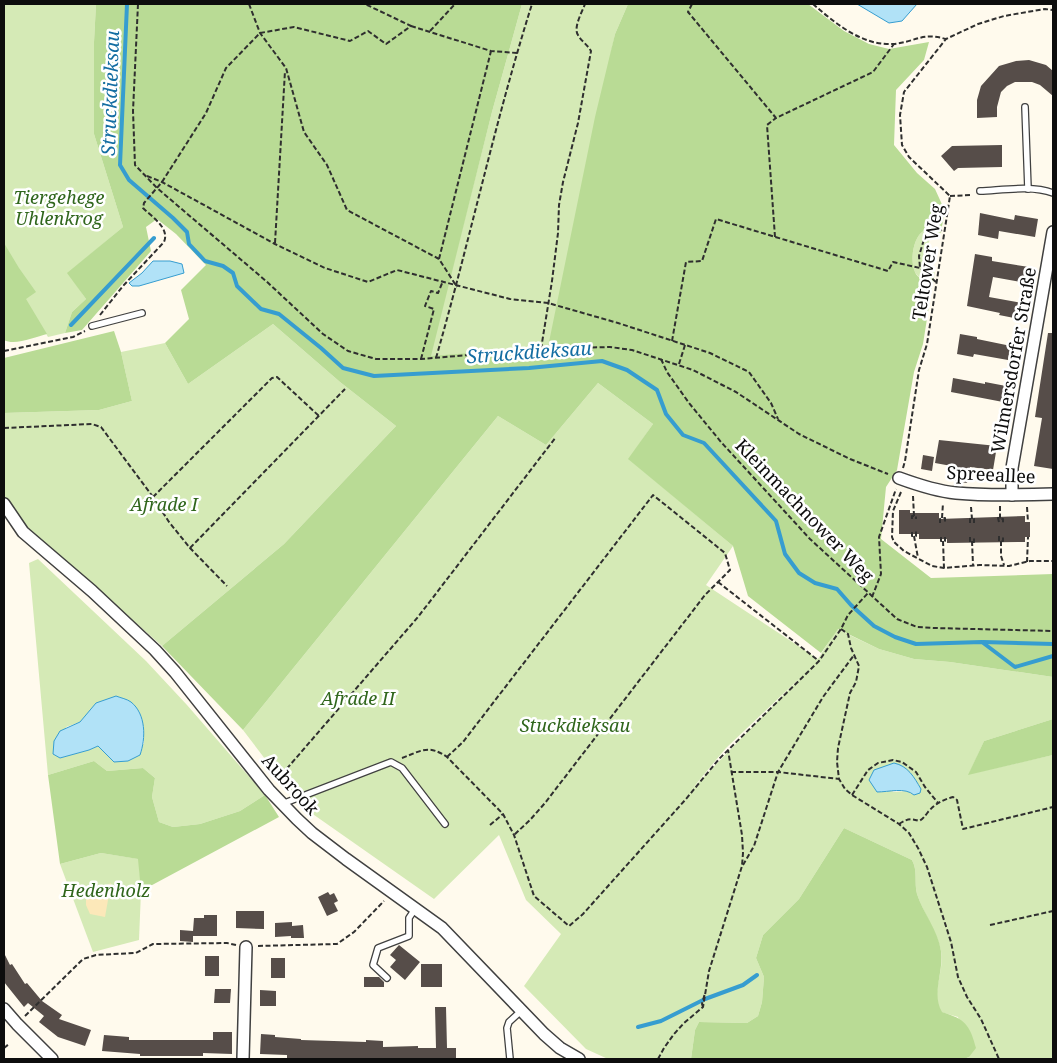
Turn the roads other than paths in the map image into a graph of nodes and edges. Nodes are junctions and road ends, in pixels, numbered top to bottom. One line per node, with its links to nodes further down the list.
1 (1025, 107): 2 (lane)
2 (1028, 189): 3 (lane); 4 (lane)
3 (980, 191)
4 (1053, 193)
5 (1053, 232): 10 (street, Wilmersdorfer Straße)
6 (142, 313): 7 (lane)
7 (92, 326)
8 (899, 478): 10 (street, Spreeallee)
9 (1053, 494): 10 (street, Spreeallee)
10 (1012, 495)
11 (4, 504): 12 (street, Aubrook)
12 (282, 804): 13 (lane); 14 (street, Aubrook)
13 (445, 824)
14 (415, 909): 16 (lane); 18 (street, Aubrook)
15 (246, 947): 20 (street)
16 (387, 978)
17 (4, 1009): 19 (street)
18 (521, 1011): 21 (lane); 22 (street, Aubrook)
19 (52, 1059)
20 (244, 1059)
21 (510, 1059)
22 (579, 1059)

